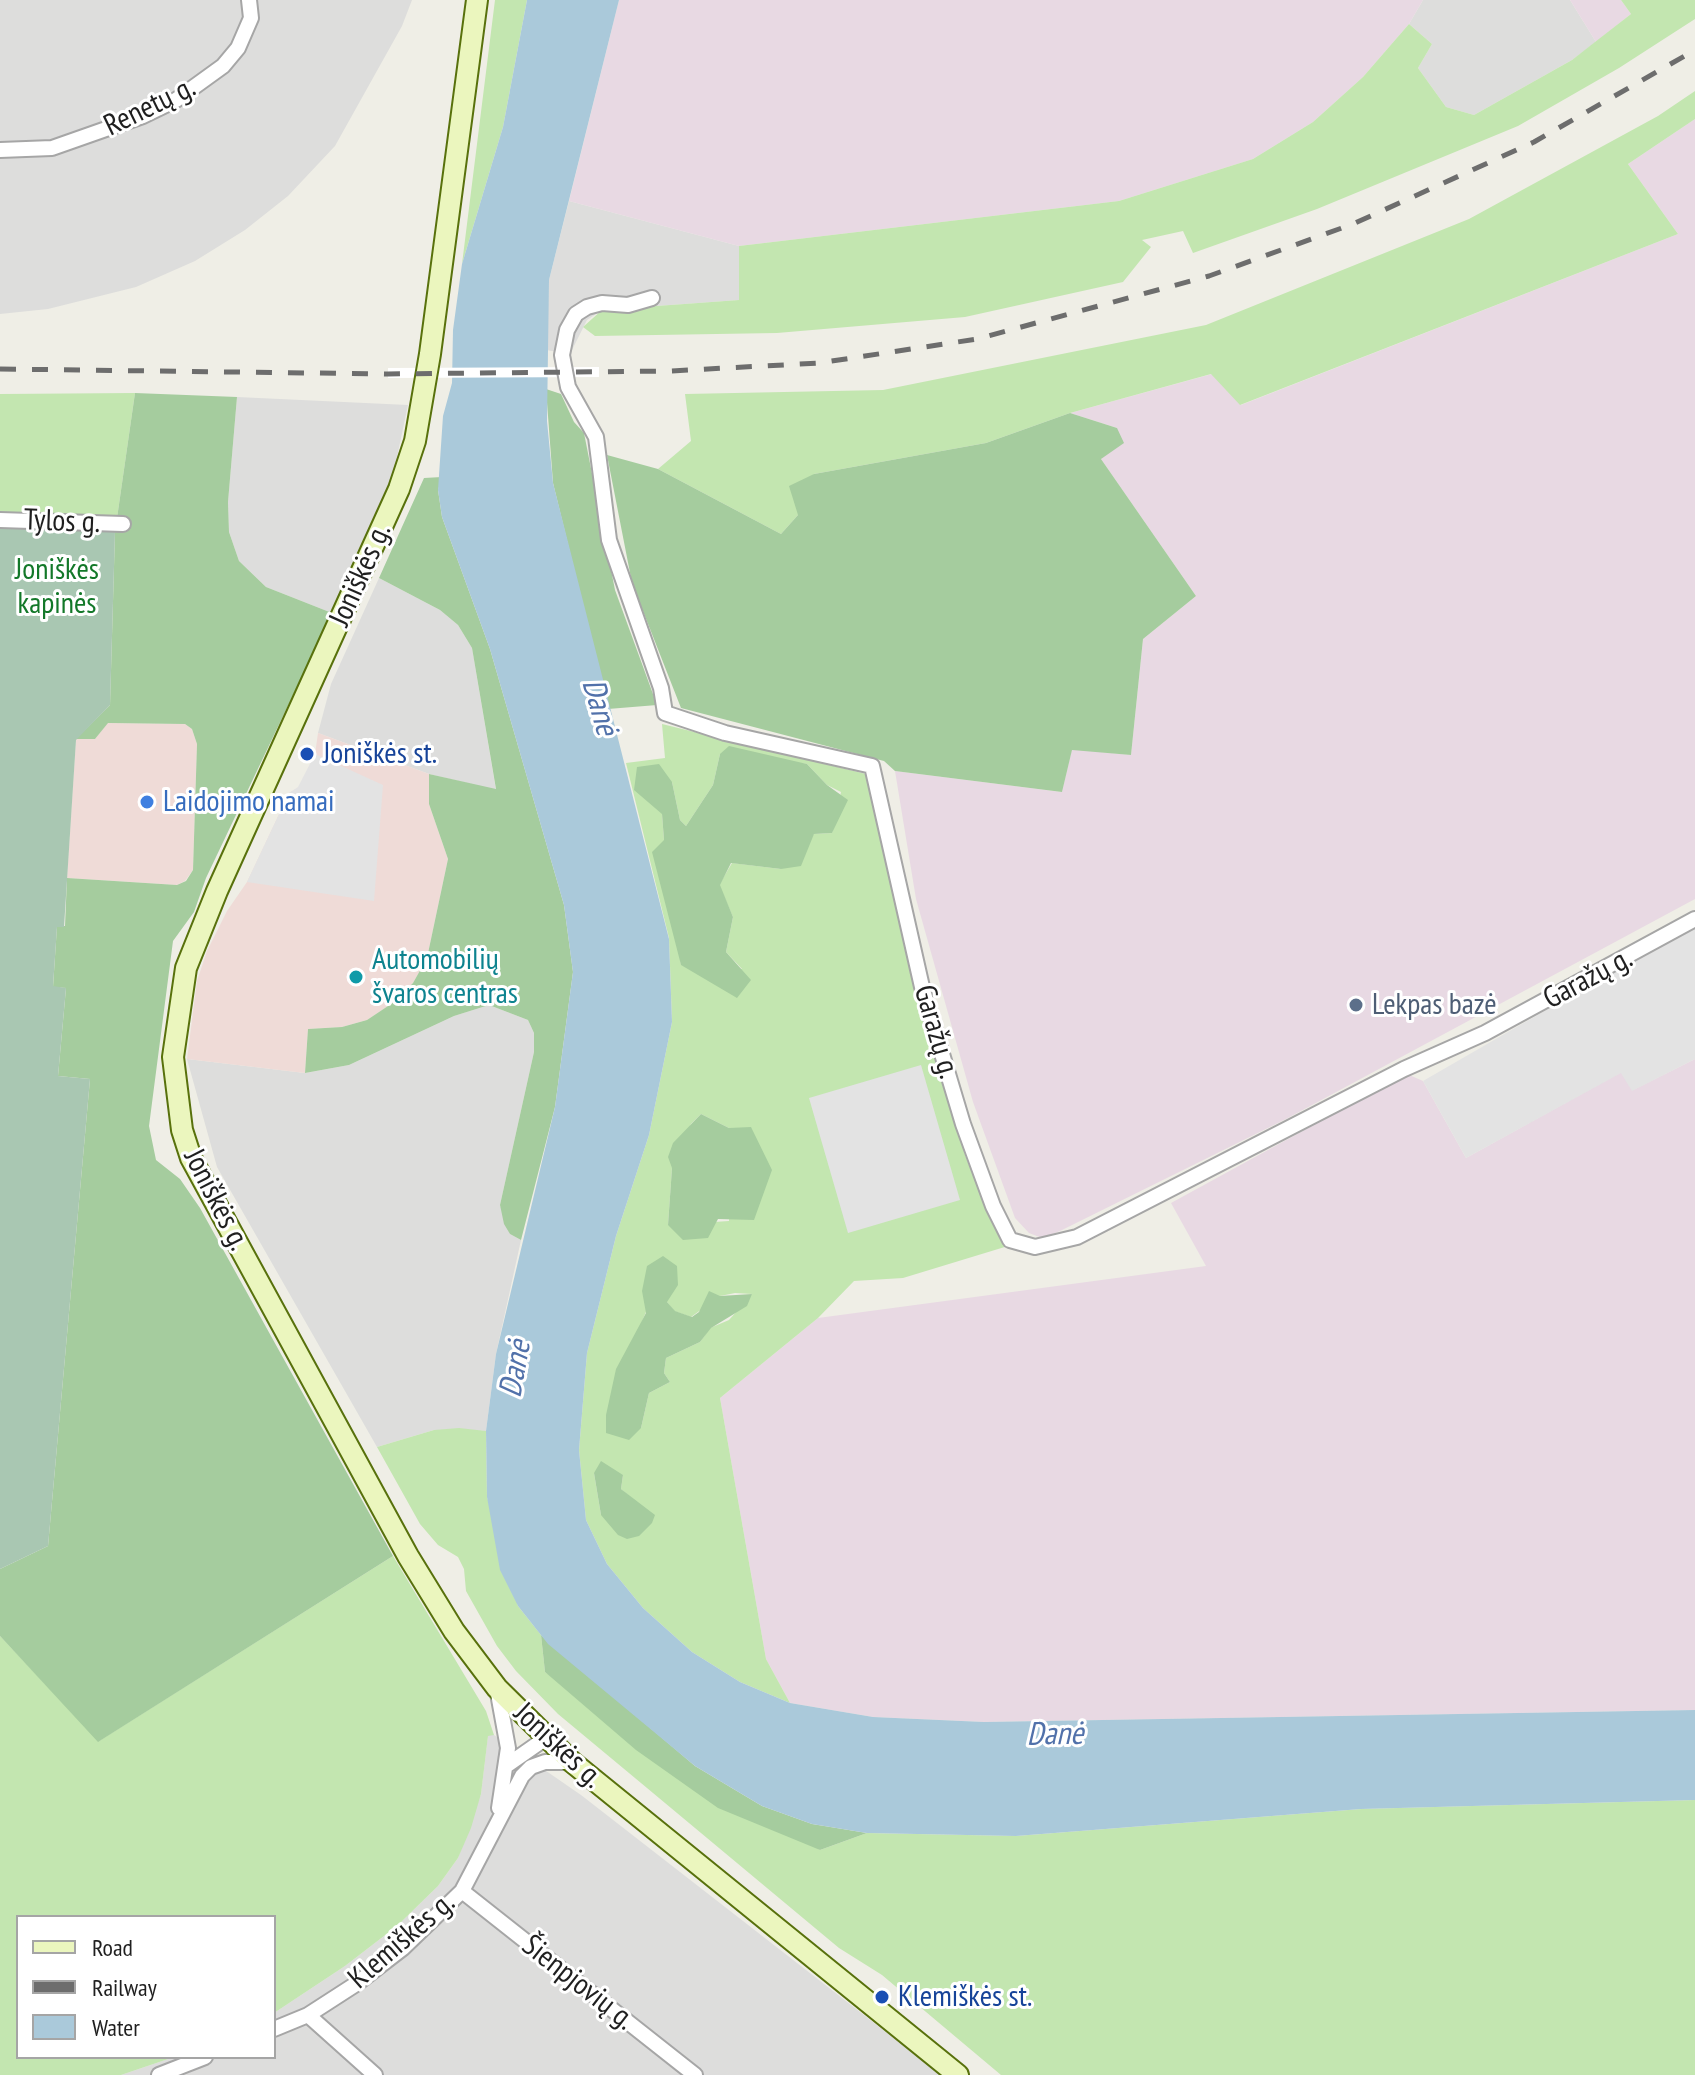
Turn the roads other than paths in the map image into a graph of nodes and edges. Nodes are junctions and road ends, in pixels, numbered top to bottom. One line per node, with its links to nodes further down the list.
1 (249, 0): 3 (street, Renetų g.)
2 (477, 0): 8 (main road, Joniškės g.)
3 (0, 150)
4 (652, 298): 7 (street, Garažų g.)
5 (0, 520): 6 (street, Tylos g.)
6 (123, 524)
7 (1695, 919)
8 (497, 1688): 9 (main road, Joniškės g.); 11 (street, Klemiškės g.)
9 (546, 1738): 10 (main road, Joniškės g.); 11 (street); 12 (street, Klemiškės g.)
10 (572, 1762): 12 (street); 21 (main road, Joniškės g.)
11 (506, 1766): 13 (street, Klemiškės g.)
12 (531, 1767): 13 (street, Klemiškės g.)
13 (497, 1820): 14 (street, Klemiškės g.)
14 (462, 1891): 15 (street, Klemiškės g.); 20 (street, Šienpjovių g.)
15 (308, 2015): 16 (street, Klemiškės g.); 19 (street)
16 (276, 2028)
17 (200, 2059): 18 (street)
18 (159, 2075)
19 (375, 2075)
20 (695, 2075)
21 (958, 2075)

